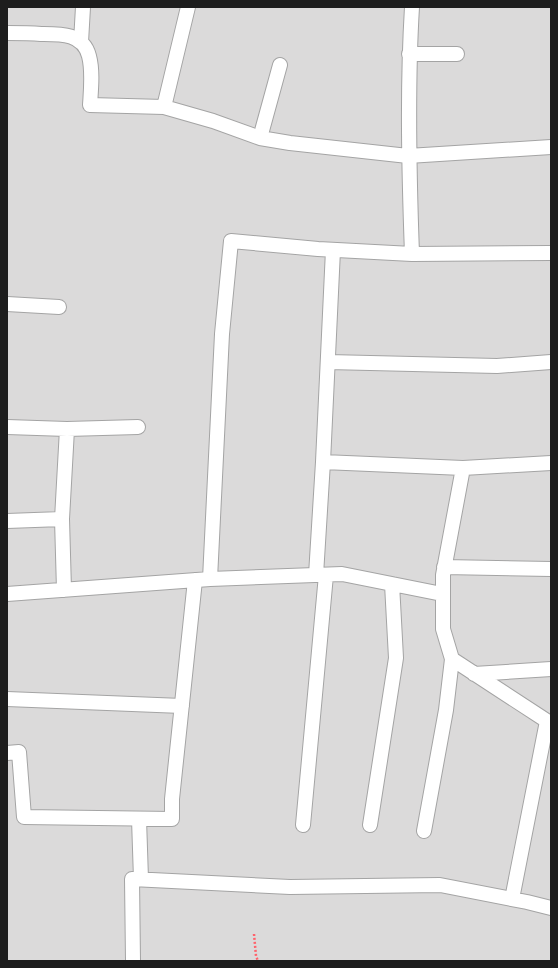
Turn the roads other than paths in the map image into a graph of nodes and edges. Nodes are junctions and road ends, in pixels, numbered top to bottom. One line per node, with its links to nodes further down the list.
1 (83, 7): 5 (street)
2 (188, 7): 9 (street)
3 (412, 7): 6 (street)
4 (7, 33): 5 (street)
5 (81, 42): 9 (street)
6 (409, 54): 7 (street); 12 (street)
7 (457, 54)
8 (280, 65): 10 (street)
9 (164, 107): 10 (street)
10 (260, 138): 12 (street)
11 (551, 147): 12 (street)
12 (408, 156): 15 (street)
13 (333, 250): 15 (street); 18 (street); 31 (street)
14 (551, 253): 15 (street)
15 (412, 254)
16 (7, 304): 17 (street)
17 (59, 307)
18 (328, 362): 19 (street); 23 (street)
19 (551, 362)
20 (7, 427): 22 (street)
21 (138, 427): 22 (street)
22 (67, 429): 26 (street)
23 (323, 462): 25 (street); 30 (street)
24 (551, 463): 25 (street)
25 (463, 468): 28 (street)
26 (62, 519): 27 (street); 34 (street)
27 (7, 521)
28 (444, 567): 29 (street); 36 (street)
29 (551, 569)
30 (321, 575): 31 (street); 33 (street); 45 (street)
31 (210, 579): 32 (street)
32 (195, 580): 34 (street); 41 (street)
33 (392, 584): 36 (street); 46 (street)
34 (64, 590): 35 (street)
35 (7, 594)
36 (442, 594): 37 (street)
37 (452, 659): 39 (street); 47 (street)
38 (551, 669): 39 (street)
39 (474, 674): 42 (street)
40 (7, 699): 41 (street)
41 (182, 706): 44 (street)
42 (549, 722): 49 (street)
43 (7, 753): 44 (street)
44 (138, 819): 48 (street)
45 (303, 825)
46 (370, 825)
47 (424, 831)
48 (141, 879): 49 (street); 51 (street)
49 (512, 899): 50 (street)
50 (551, 908)
51 (133, 961)

